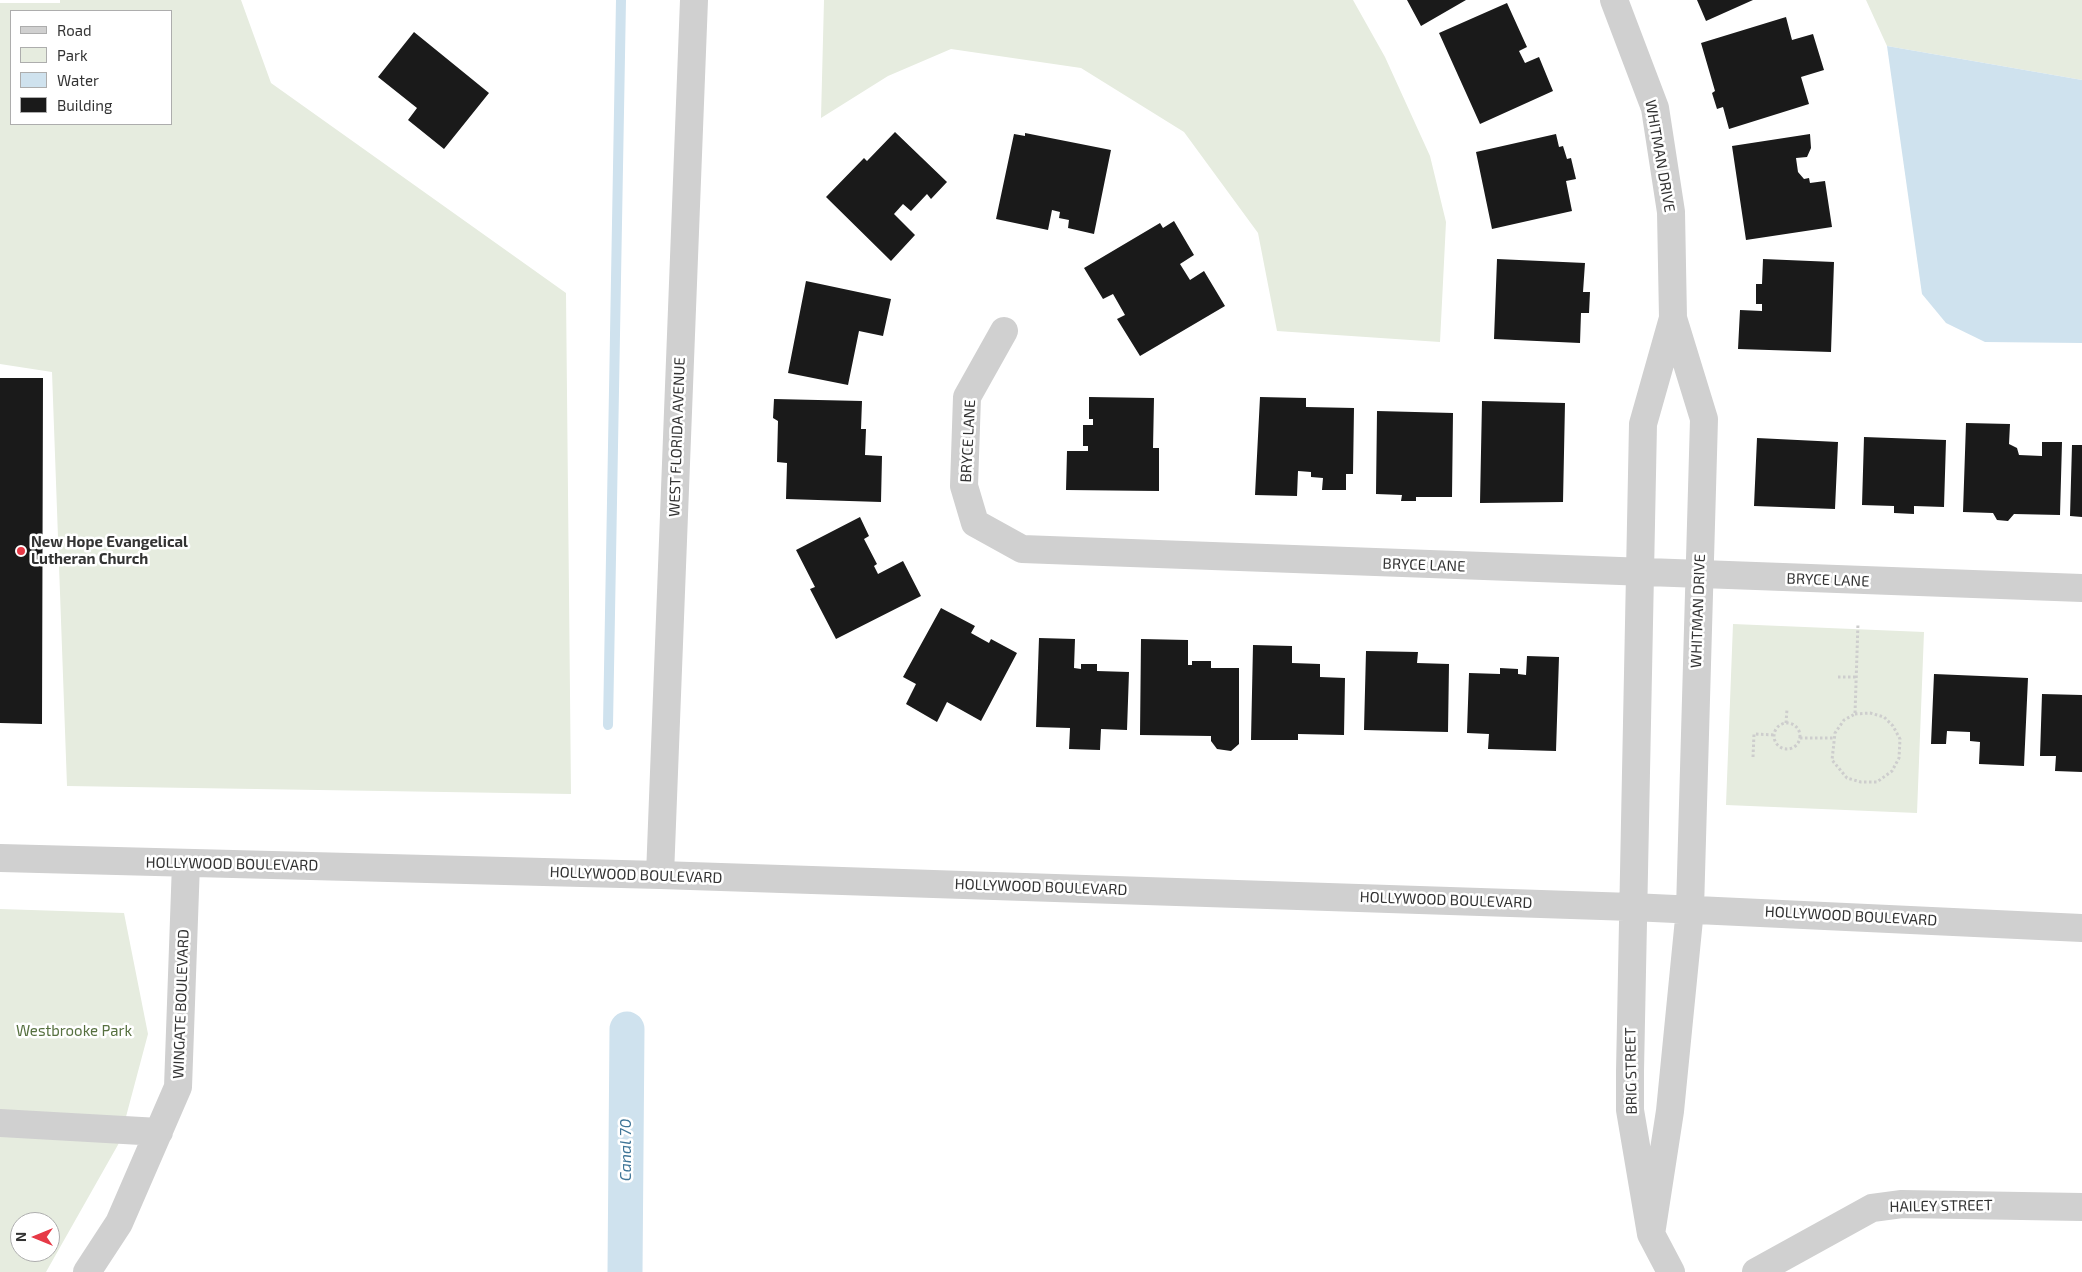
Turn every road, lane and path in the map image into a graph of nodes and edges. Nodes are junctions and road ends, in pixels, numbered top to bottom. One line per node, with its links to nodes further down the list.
1 (694, 0): 20 (street, WEST FLORIDA AVENUE)
2 (1614, 0): 3 (street, WHITMAN DRIVE)
3 (1674, 318): 5 (street, WHITMAN DRIVE); 6 (street, WHITMAN DRIVE)
4 (1004, 331): 5 (street, BRYCE LANE)
5 (1639, 573): 6 (street, BRYCE LANE); 21 (street, WHITMAN DRIVE)
6 (1699, 575): 7 (street, BRYCE LANE); 22 (street, WHITMAN DRIVE)
7 (2082, 588)
8 (1858, 623): 10 (path)
9 (1838, 677): 10 (path)
10 (1856, 677): 12 (path)
11 (1787, 709): 13 (path)
12 (1855, 714): 16 (path); 16 (path)
13 (1786, 723): 14 (path); 15 (path)
14 (1775, 734): 15 (path); 17 (path)
15 (1800, 738): 16 (path)
16 (1834, 738)
17 (1753, 757)
18 (0, 858): 19 (street, HOLLYWOOD BOULEVARD)
19 (186, 863): 20 (street, HOLLYWOOD BOULEVARD); 27 (street, WINGATE BOULEVARD)
20 (660, 875): 21 (street, HOLLYWOOD BOULEVARD)
21 (1632, 906): 22 (street, HOLLYWOOD BOULEVARD); 24 (street, BRIG STREET)
22 (1690, 908): 23 (street, HOLLYWOOD BOULEVARD); 25 (street)
23 (2082, 928)
24 (1630, 1071): 25 (street); 29 (street, BRIG STREET)
25 (1674, 1071): 29 (street)
26 (0, 1123): 27 (street)
27 (159, 1132): 30 (street, WINGATE BOULEVARD)
28 (2082, 1207): 32 (street, HAILEY STREET)
29 (1650, 1234): 31 (street, BRIG STREET)
30 (87, 1272)
31 (1671, 1272)
32 (1756, 1272)

